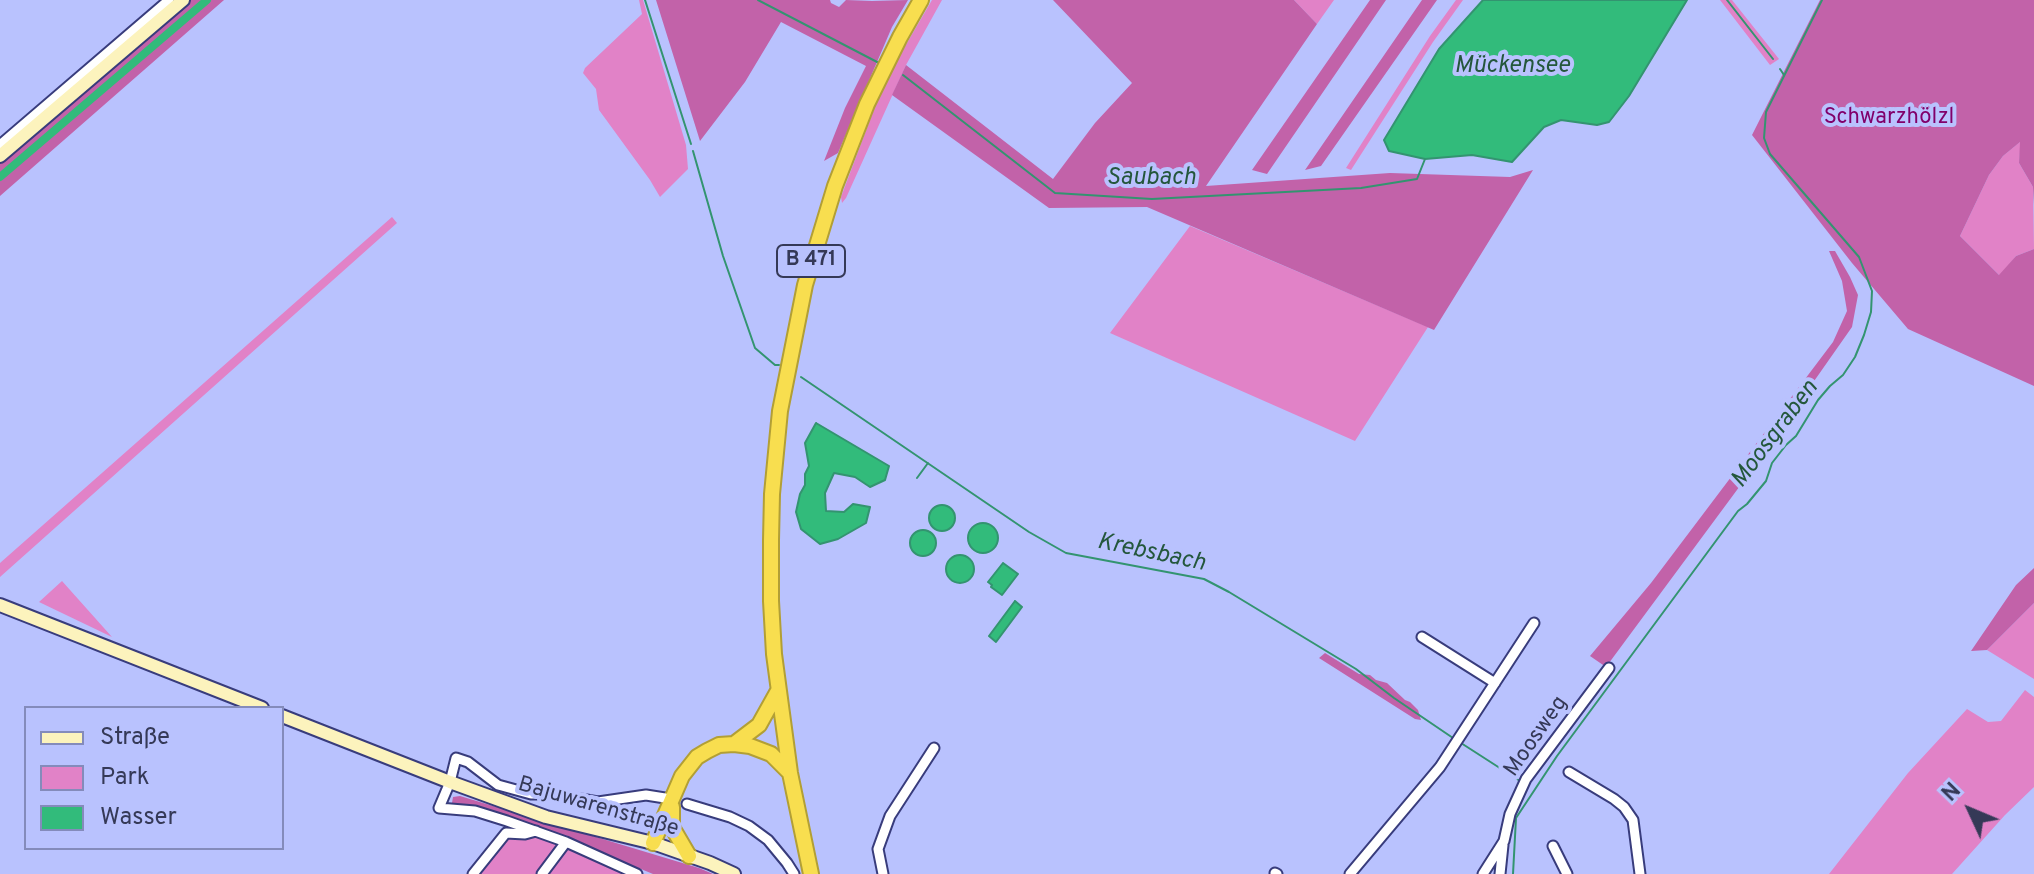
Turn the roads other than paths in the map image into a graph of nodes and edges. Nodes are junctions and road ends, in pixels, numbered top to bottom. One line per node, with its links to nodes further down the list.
1 (169, 0): 4 (street)
2 (183, 0): 5 (main road)
3 (921, 0): 11 (highway, B 471)
4 (0, 145)
5 (0, 156)
6 (0, 605): 12 (main road)
7 (1534, 623): 10 (street)
8 (1422, 637): 10 (street)
9 (1609, 668): 21 (street, Moosweg)
10 (1495, 683): 36 (street)
11 (778, 691): 14 (highway); 17 (highway, B 471)
12 (257, 706)
13 (284, 717): 18 (main road, Bajuwarenstraße)
14 (734, 744): 17 (highway); 19 (highway)
15 (934, 748): 35 (street)
16 (1569, 772): 39 (street)
17 (790, 773): 34 (highway, B 471)
18 (450, 782): 19 (street); 20 (street, Bajuwarenstraße); 23 (main road, Bajuwarenstraße)
19 (675, 802): 23 (highway); 25 (highway); 33 (street)
20 (536, 831): 22 (street, Bajuwarenstraße); 29 (street)
21 (1504, 841): 26 (street, Moosweg); 28 (street)
22 (566, 842): 27 (street, Bajuwarenstraße); 30 (street)
23 (653, 843): 25 (main road, Bajuwarenstraße)
24 (1553, 846): 38 (street)
25 (689, 856): 32 (main road, Bajuwarenstraße)
26 (1490, 864): 28 (street); 37 (street, Moosweg)
27 (624, 871): 31 (street, Bajuwarenstraße)
28 (1500, 871)
29 (473, 874)
30 (542, 874)
31 (637, 874)
32 (734, 874)
33 (794, 874)
34 (811, 874)
35 (883, 874)
36 (1350, 874)
37 (1483, 874)
38 (1567, 874)
39 (1640, 874)

